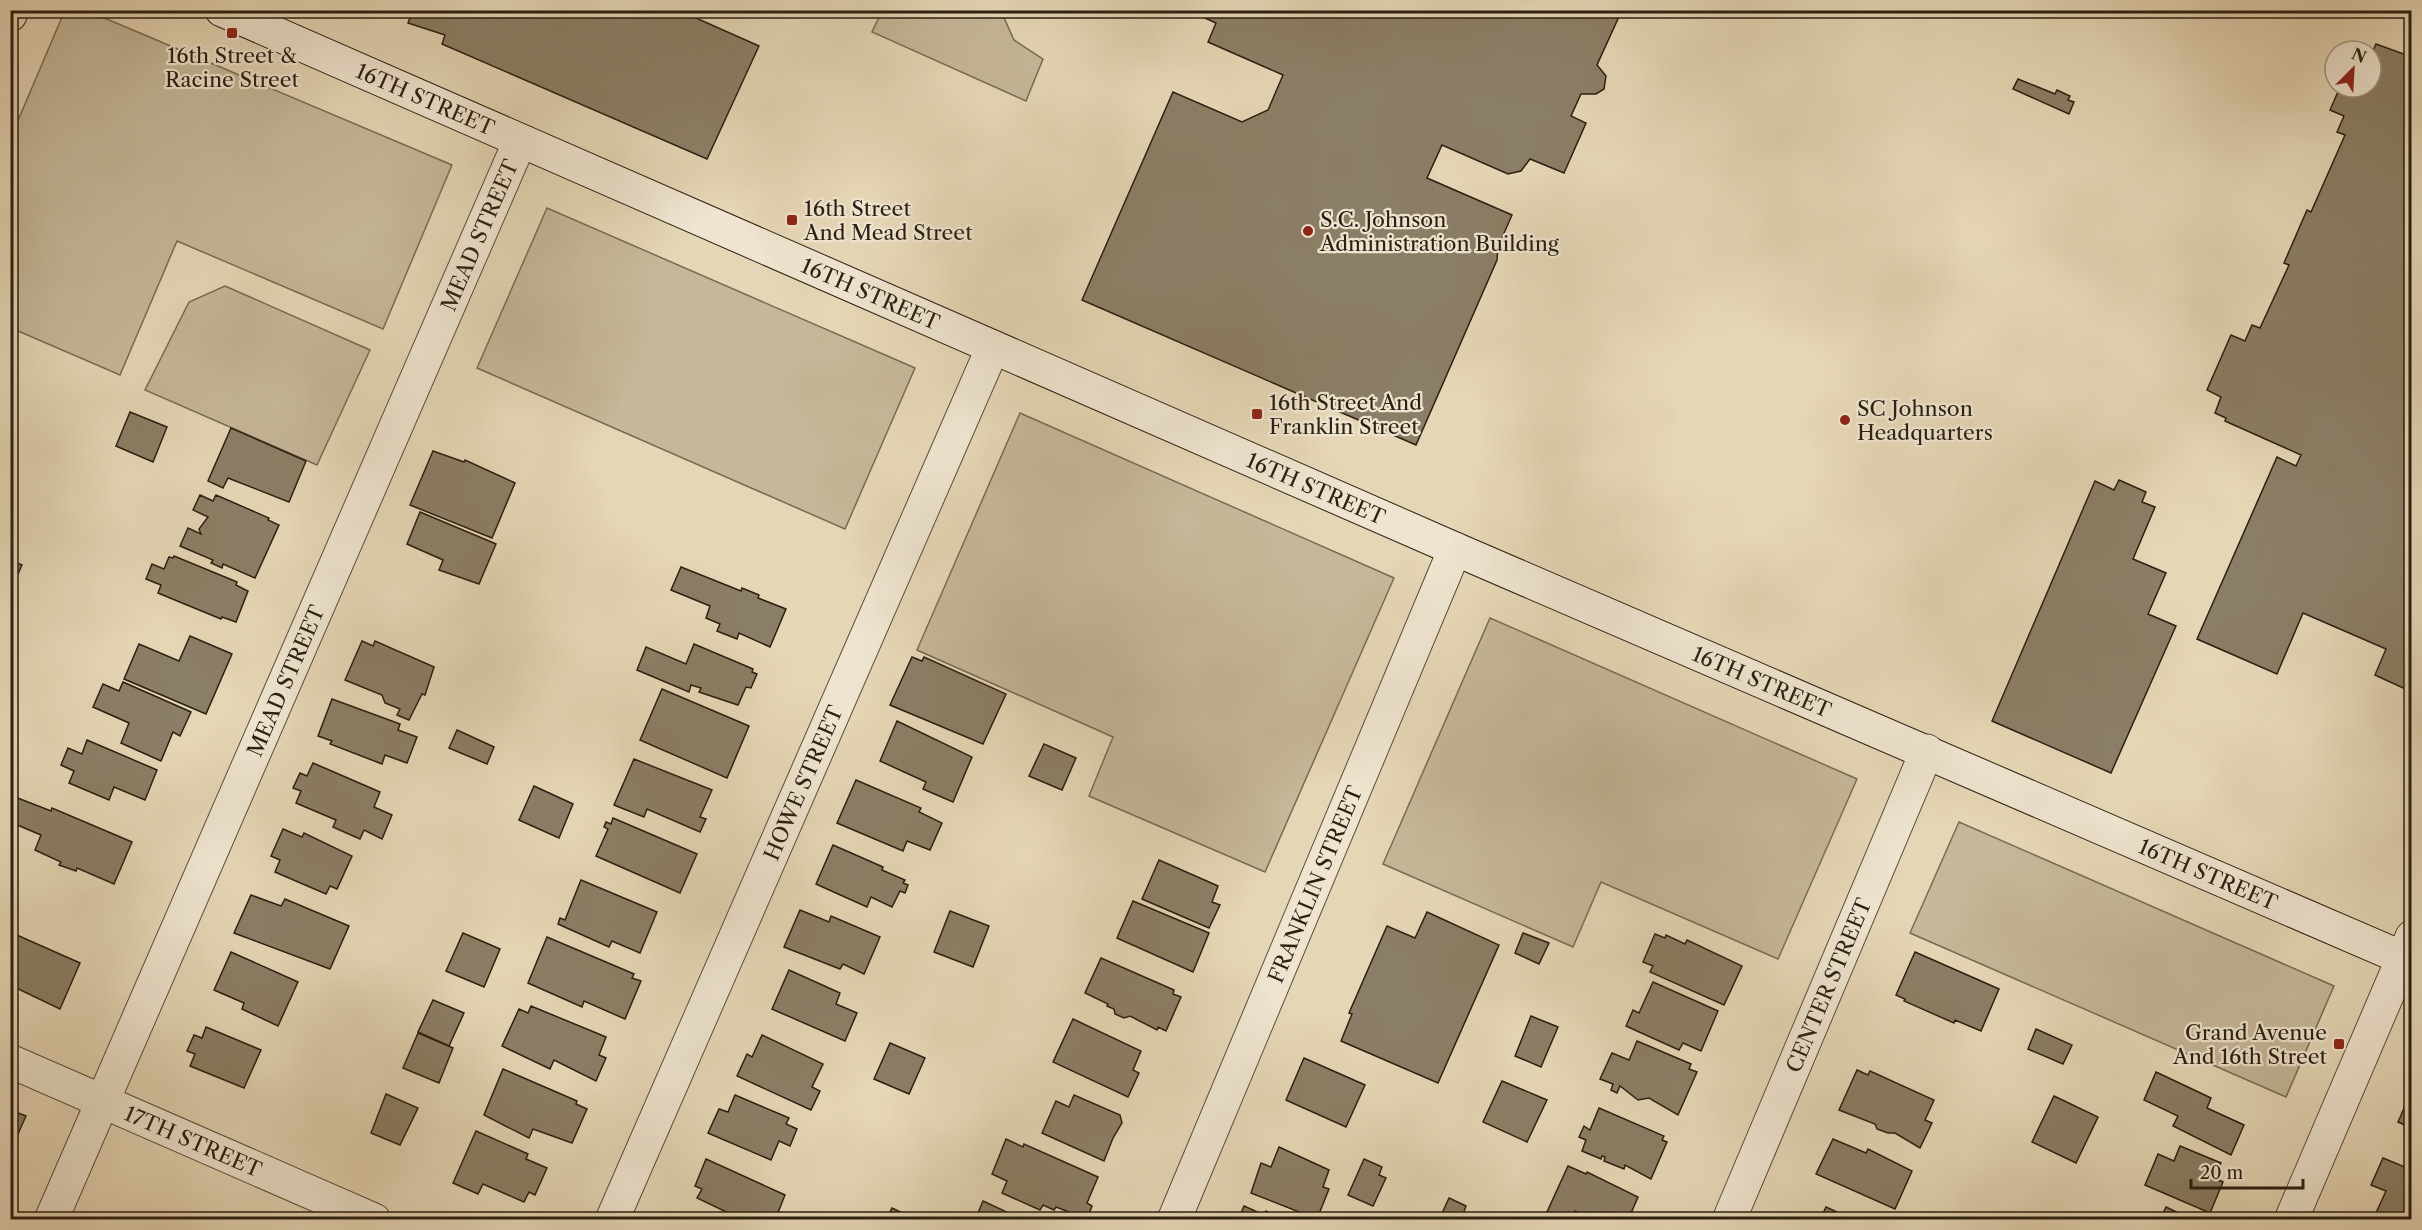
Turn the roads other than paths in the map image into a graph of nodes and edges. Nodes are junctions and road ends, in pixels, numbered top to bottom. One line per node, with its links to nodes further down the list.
1 (12, 10): 3 (main road)
2 (222, 10): 4 (street, 16TH STREET)
3 (10, 15)
4 (520, 141): 5 (street, 16TH STREET); 10 (street, MEAD STREET)
5 (993, 347): 6 (street, 16TH STREET); 13 (street, HOWE STREET)
6 (1455, 549): 7 (street, 16TH STREET); 14 (street, FRANKLIN STREET)
7 (1927, 751): 8 (street, 16TH STREET); 15 (street, CENTER STREET)
8 (2409, 952): 16 (street)
9 (10, 1061): 10 (street, 17TH STREET)
10 (102, 1101): 11 (street, MEAD STREET); 12 (street, 17TH STREET)
11 (51, 1220)
12 (374, 1220)
13 (612, 1220)
14 (1174, 1220)
15 (1729, 1220)
16 (2291, 1220)

